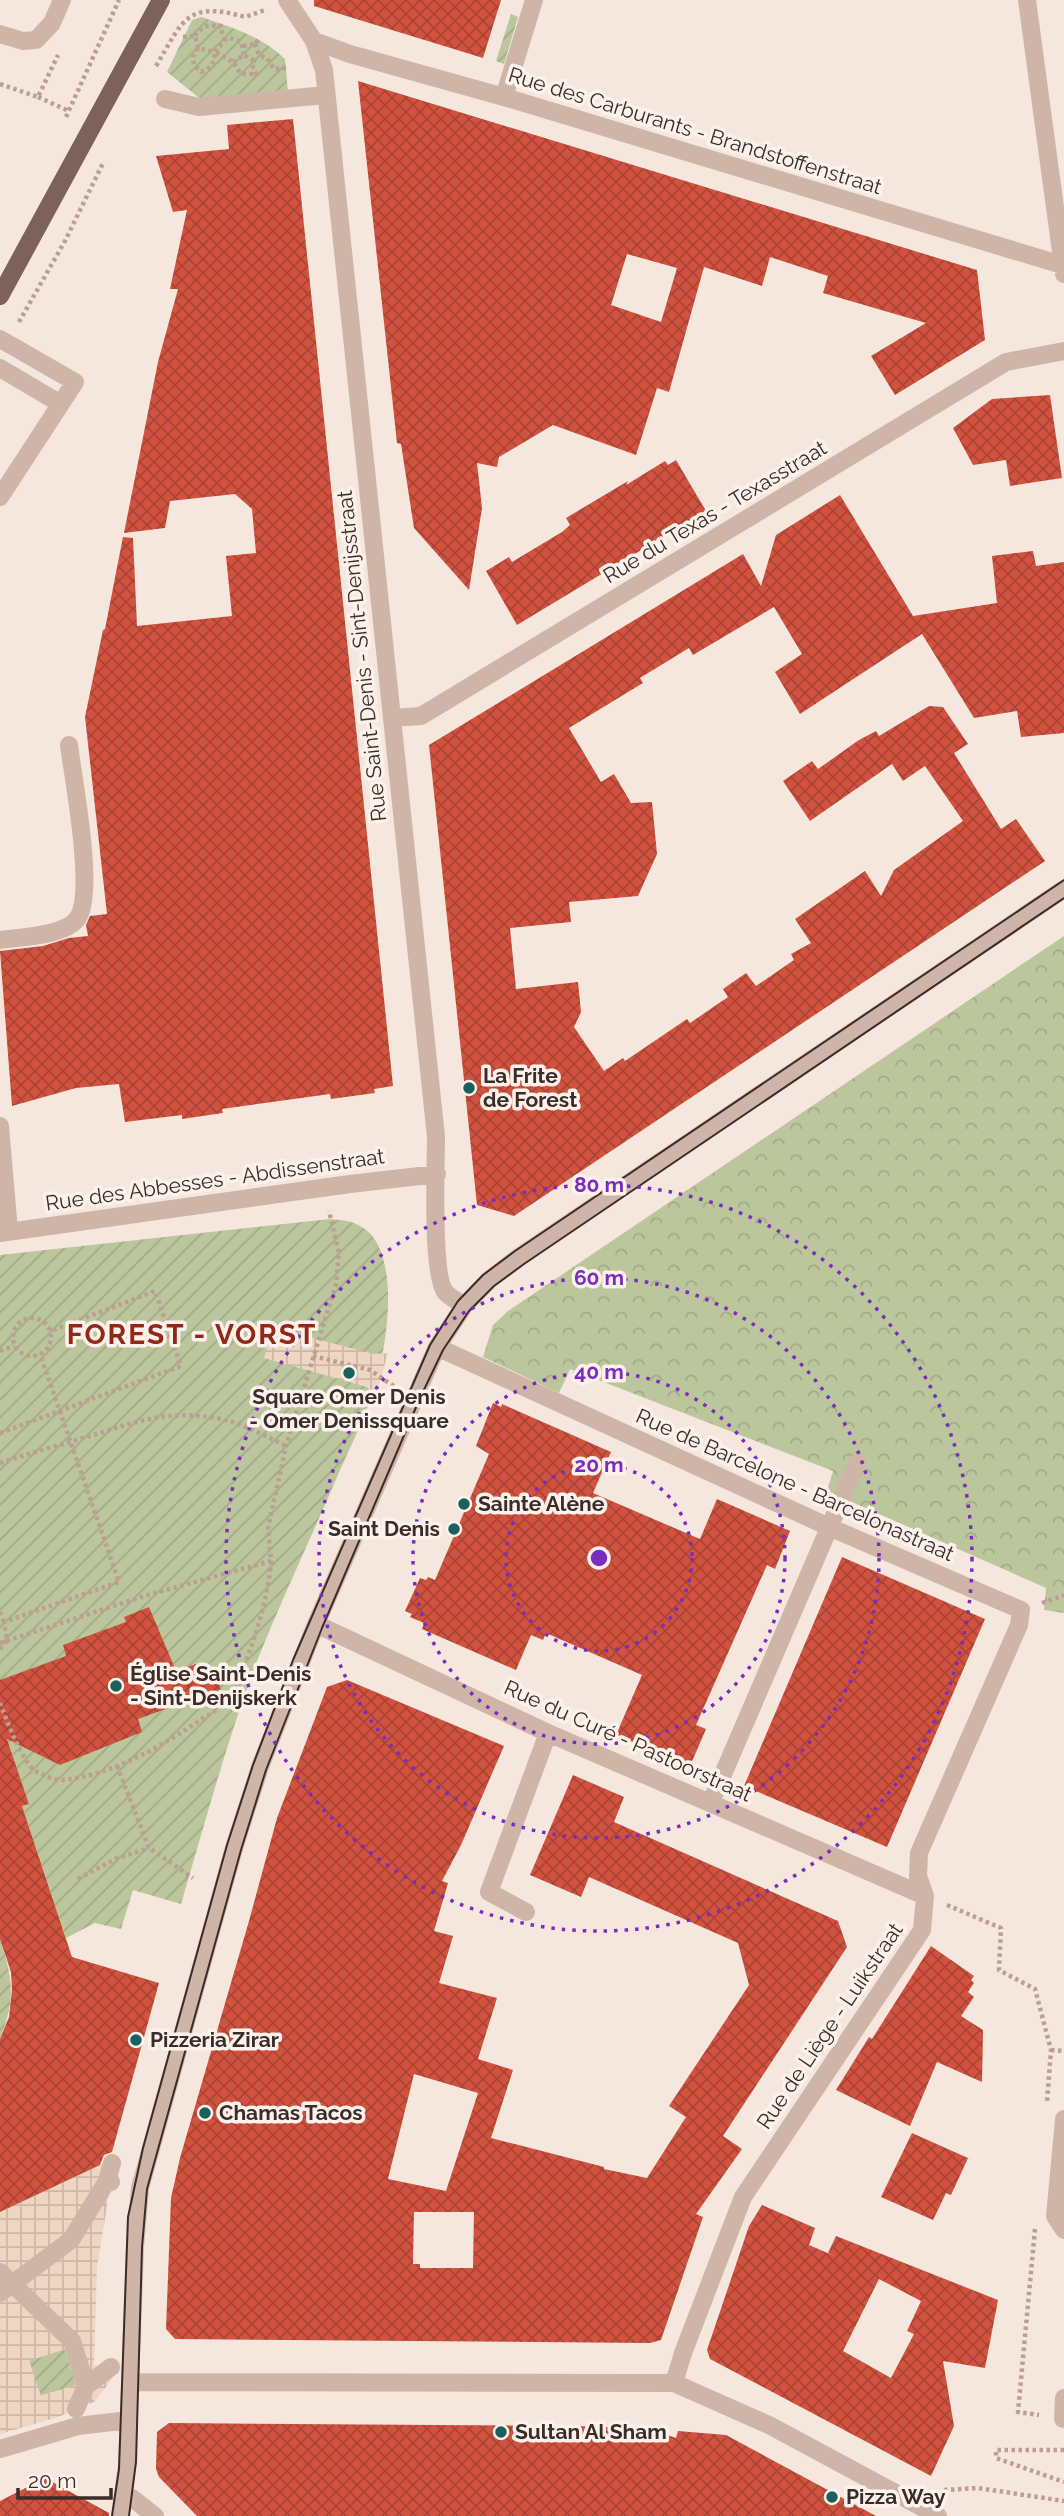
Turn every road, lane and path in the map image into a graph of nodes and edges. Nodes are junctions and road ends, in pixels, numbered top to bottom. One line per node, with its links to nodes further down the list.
1 (62, 0): 6 (street)
2 (161, 0): 31 (main road)
3 (534, 0): 26 (street)
4 (1027, 0): 30 (street)
5 (279, 3): 11 (street, Rue Saint-Denis - Sint-Denijsstraat); 22 (path)
6 (0, 34)
7 (195, 36): 8 (path); 10 (path); 14 (path)
8 (183, 37)
9 (259, 39): 12 (path)
10 (225, 40): 13 (path); 15 (path)
11 (314, 41): 24 (street, Rue Saint-Denis - Sint-Denijsstraat); 26 (street, Rue des Carburants - Brandstoffenstraat)
12 (255, 44): 13 (path); 17 (path)
13 (243, 46): 16 (path)
14 (198, 48): 15 (path); 15 (path)
15 (215, 52): 19 (path)
16 (244, 55): 18 (path); 19 (path)
17 (259, 55): 18 (path); 21 (path)
18 (253, 60): 19 (path)
19 (233, 62)
20 (286, 68): 21 (path)
21 (274, 69): 23 (path)
22 (152, 73)
23 (272, 76)
24 (326, 95): 27 (street); 37 (street, Rue Saint-Denis - Sint-Denijsstraat)
25 (38, 97): 28 (path)
26 (504, 97): 30 (street, Rue des Carburants - Brandstoffenstraat)
27 (165, 99)
28 (69, 111)
29 (107, 155): 32 (path)
30 (1063, 270)
31 (0, 296)
32 (4, 341): 35 (street)
33 (1064, 351): 37 (street, Rue du Texas - Texasstraat)
34 (0, 368): 35 (street)
35 (61, 404): 36 (street)
36 (0, 497)
37 (392, 718): 42 (street, Rue Saint-Denis - Sint-Denijsstraat)
38 (69, 745): 40 (street)
39 (1064, 889): 45 (street)
40 (0, 940)
41 (0, 1126): 44 (street)
42 (437, 1174): 44 (street, Rue des Abbesses - Abdissenstraat); 45 (street, Rue Saint-Denis - Sint-Denijsstraat)
43 (328, 1205): 51 (path)
44 (4, 1232)
45 (464, 1306): 48 (street)
46 (51, 1331): 47 (path); 50 (path); 53 (path)
47 (14, 1346): 49 (path); 50 (path)
48 (437, 1347): 59 (street, Rue de Barcelone - Barcelonastraat); 64 (street)
49 (0, 1351)
50 (40, 1354): 53 (path)
51 (313, 1356): 52 (path); 56 (path)
52 (399, 1388)
53 (60, 1411): 54 (path); 55 (path)
54 (0, 1433)
55 (71, 1440): 56 (path); 57 (path); 63 (path)
56 (286, 1446): 60 (path)
57 (0, 1463)
58 (857, 1463): 59 (street)
59 (829, 1527): 61 (street, Rue de Barcelone - Barcelonastraat); 71 (street)
60 (271, 1561): 65 (path); 70 (path)
61 (1021, 1610): 75 (street, Rue de Liège - Luikstraat)
62 (0, 1612): 63 (path)
63 (4, 1622): 65 (path)
64 (316, 1624): 69 (street, Rue du Curé - Pastoorstraat); 86 (street)
65 (7, 1640): 66 (path); 67 (path)
66 (0, 1643)
67 (0, 1649)
68 (0, 1703): 70 (path)
69 (548, 1733): 71 (street, Rue du Curé - Pastoorstraat); 76 (street)
70 (117, 1766): 72 (path)
71 (711, 1802): 75 (street, Rue du Curé - Pastoorstraat)
72 (149, 1848): 73 (path); 74 (path)
73 (193, 1878)
74 (78, 1879)
75 (925, 1896): 77 (path); 87 (street, Rue de Liège - Luikstraat)
76 (526, 1912)
77 (1051, 2050): 78 (path); 79 (path)
78 (1064, 2051)
79 (1046, 2103)
80 (1064, 2119): 83 (street)
81 (113, 2163): 84 (street)
82 (1035, 2224): 91 (path)
83 (1064, 2230)
84 (4, 2283): 88 (street)
85 (111, 2367): 88 (street)
86 (130, 2382): 87 (street); 92 (street)
87 (674, 2383): 101 (street)
88 (86, 2386): 90 (street)
89 (1064, 2398): 91 (street)
90 (76, 2409)
91 (1063, 2418)
92 (129, 2420): 93 (street); 97 (street)
93 (0, 2449)
94 (1064, 2450): 95 (path)
95 (1064, 2482)
96 (939, 2490): 98 (path)
97 (124, 2496): 99 (street); 100 (street)
98 (1064, 2501)
99 (120, 2516)
100 (155, 2516)
101 (938, 2516)

